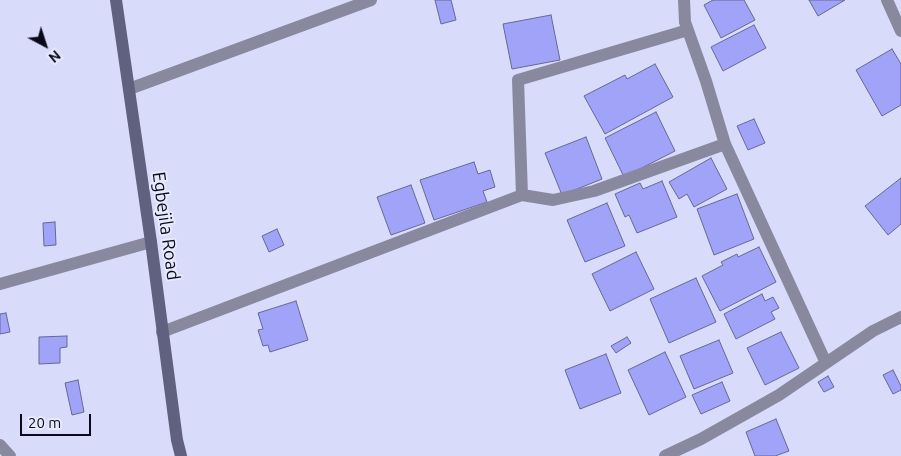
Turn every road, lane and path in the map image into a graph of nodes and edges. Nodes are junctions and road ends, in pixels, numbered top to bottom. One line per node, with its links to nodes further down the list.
1 (116, 0): 7 (street, Egbejila Road)
2 (371, 0): 7 (street)
3 (684, 0): 5 (street)
4 (893, 4): 6 (street)
5 (688, 30): 8 (street); 9 (street)
6 (901, 31)
7 (129, 89): 10 (street, Egbejila Road)
8 (725, 144): 9 (street); 14 (street)
9 (522, 195): 13 (street)
10 (151, 242): 11 (street); 13 (street, Egbejila Road)
11 (0, 284)
12 (901, 317): 14 (street)
13 (162, 332): 17 (street, Egbejila Road)
14 (826, 363): 18 (street)
15 (0, 444): 16 (street)
16 (10, 456)
17 (181, 456)
18 (664, 456)

